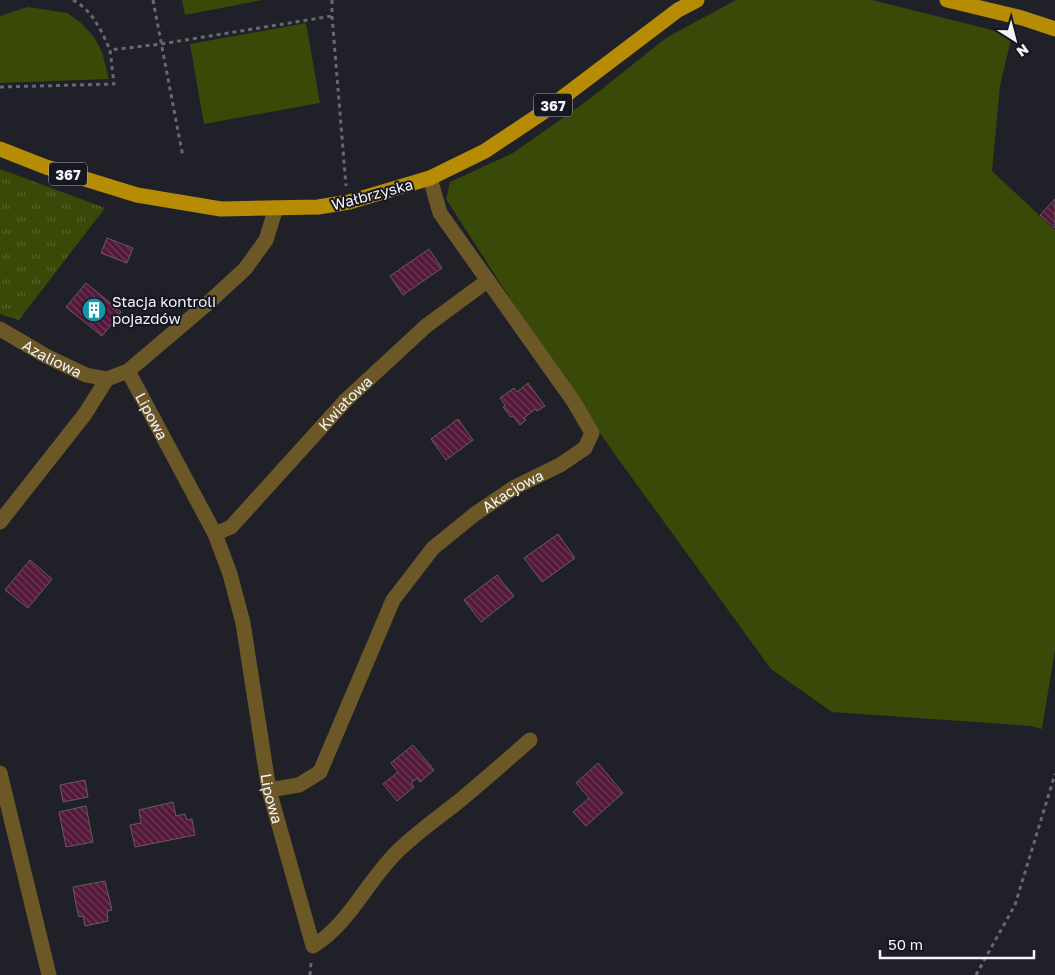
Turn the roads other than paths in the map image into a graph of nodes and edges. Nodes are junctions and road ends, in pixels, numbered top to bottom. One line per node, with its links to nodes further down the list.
1 (697, 0): 5 (main road, Wałbrzyska / 367)
2 (947, 0): 3 (main road)
3 (1055, 29)
4 (0, 149): 6 (main road, Wałbrzyska / 367)
5 (430, 178): 6 (main road, Wałbrzyska / 367); 7 (street, Akacjowa)
6 (276, 208): 9 (street)
7 (487, 281): 12 (street, Kwiatowa); 15 (street, Akacjowa)
8 (0, 329): 10 (street, Azaliowa)
9 (128, 371): 10 (street); 12 (street, Lipowa)
10 (107, 379): 11 (street)
11 (0, 522)
12 (215, 534): 15 (street, Lipowa)
13 (530, 740): 15 (street, Lipowa)
14 (0, 773): 16 (street)
15 (269, 790)
16 (50, 975)

